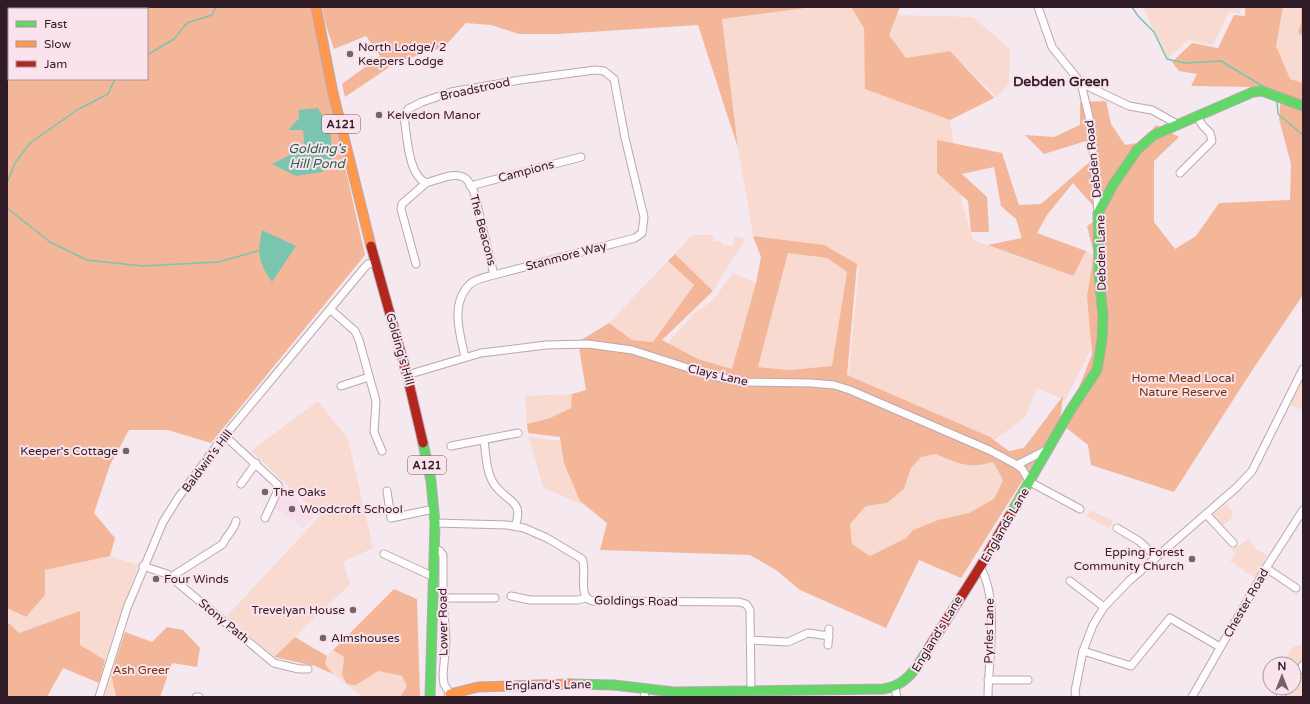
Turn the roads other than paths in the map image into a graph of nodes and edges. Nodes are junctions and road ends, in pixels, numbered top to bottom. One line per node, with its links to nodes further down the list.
1 (316, 7): 13 (street, Golding's Hill / A121)
2 (1038, 7): 3 (street, Debden Road)
3 (1081, 83): 6 (street, Debden Road); 12 (street, Debden Road)
4 (1303, 106): 5 (street, Debden Lane)
5 (1197, 117): 6 (street, Debden Lane); 9 (street)
6 (1177, 124): 12 (street, Debden Lane)
7 (625, 138): 10 (street, Broadstrood); 15 (street, Stanmore Way)
8 (581, 157): 11 (street, Campions)
9 (1180, 173)
10 (426, 183): 11 (street); 14 (street)
11 (470, 186): 15 (street, The Beacons)
12 (1098, 213): 26 (street, Debden Lane)
13 (376, 263): 16 (street, Baldwin's Hill); 19 (street, Golding's Hill / A121)
14 (416, 264)
15 (494, 275): 17 (street, Stanmore Way)
16 (331, 310): 20 (street); 23 (street, Baldwin's Hill)
17 (465, 357): 19 (street, Clays Lane); 29 (street, Clays Lane)
18 (1303, 369): 36 (street)
19 (407, 375): 33 (street, Golding's Hill / A121)
20 (369, 378): 21 (street); 27 (street)
21 (341, 386)
22 (518, 433): 24 (street)
23 (225, 436): 28 (street); 46 (street, Baldwin's Hill)
24 (484, 441): 25 (street); 40 (street)
25 (451, 446)
26 (1048, 450): 29 (street); 30 (street, Debden Lane)
27 (382, 451)
28 (256, 462): 31 (street); 37 (street)
29 (1018, 465): 30 (street, Clays Lane)
30 (1030, 482): 34 (street); 47 (street, Englands Lane)
31 (241, 484)
32 (387, 491): 33 (street)
33 (434, 509): 39 (street, Golding's Hill / A121)
34 (1080, 509)
35 (1303, 510): 48 (street, Chester Road)
36 (1206, 514): 42 (street); 45 (street)
37 (265, 518)
38 (236, 521): 49 (street)
39 (435, 523): 40 (street, Goldings Road); 43 (street, Golding's Hill / A121)
40 (516, 526): 56 (street, Goldings Road)
41 (1117, 528): 45 (street)
42 (1232, 543)
43 (434, 549): 50 (street, Golding's Hill / A121); 54 (street, Lower Road)
44 (384, 554): 50 (street)
45 (1156, 557): 57 (street)
46 (143, 566): 49 (street, Stony Path); 69 (street, Baldwin's Hill)
47 (980, 567): 63 (street, Pyrles Lane); 66 (street, England's Lane)
48 (1266, 568): 52 (street); 60 (street, Chester Road)
49 (171, 577): 62 (street, Stony Path)
50 (434, 577): 70 (street, Golding's Hill / A121)
51 (1070, 581): 57 (street)
52 (1296, 588)
53 (511, 596): 56 (street)
54 (443, 598): 55 (street); 68 (street, Lower Road)
55 (495, 598)
56 (586, 598): 58 (street, Goldings Road)
57 (1104, 607): 61 (street)
58 (750, 640): 59 (street); 65 (street, Goldings Road)
59 (828, 645)
60 (1220, 647): 61 (street); 73 (street, Chester Road)
61 (1083, 651): 72 (street)
62 (308, 669)
63 (988, 680): 64 (street); 71 (street, Pyrles Lane)
64 (1028, 680)
65 (751, 691): 66 (street, England's Lane); 67 (street, England's Lane)
66 (896, 692)
67 (645, 693): 68 (street, England's Lane)
68 (449, 696)
69 (99, 697)
70 (430, 697)
71 (988, 697)
72 (1076, 697)
73 (1192, 697)

